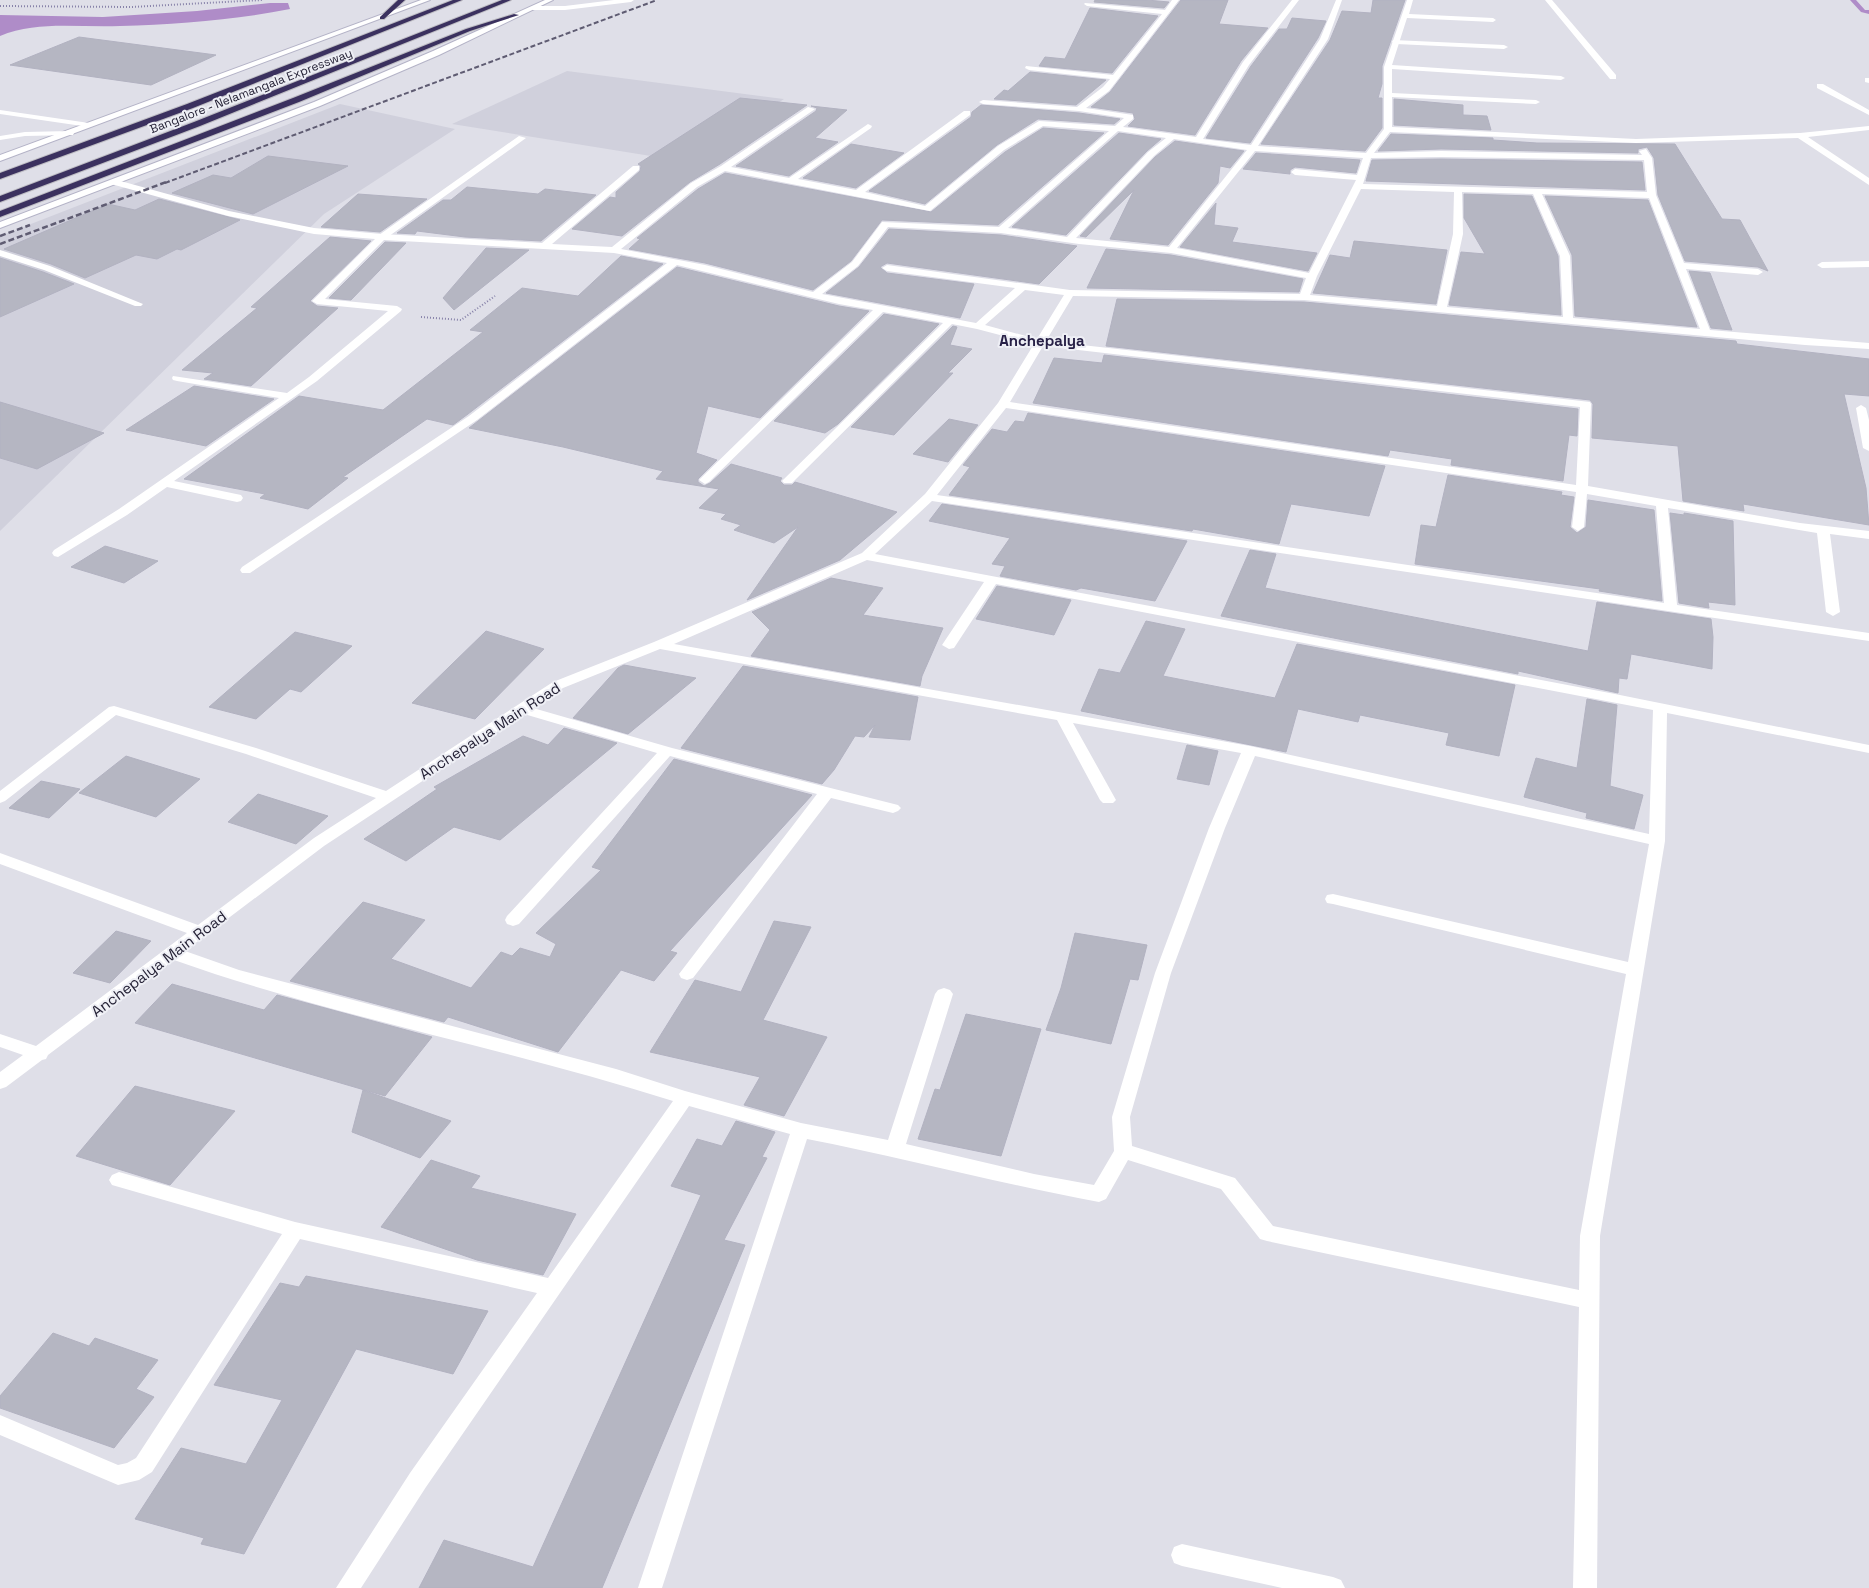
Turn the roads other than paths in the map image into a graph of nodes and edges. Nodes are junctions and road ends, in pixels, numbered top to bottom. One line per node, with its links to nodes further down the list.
1 (402, 0): 17 (highway)
2 (427, 0): 17 (street)
3 (459, 0): 54 (highway, Bangalore - Nelamangala Expressway)
4 (508, 0): 63 (highway, Bangalore - Nelamangala Expressway)
5 (550, 0): 13 (street)
6 (631, 0): 13 (street)
7 (1176, 0): 14 (street)
8 (1296, 0): 45 (street)
9 (1339, 0): 47 (street)
10 (1410, 0): 16 (street)
11 (1548, 0): 24 (street)
12 (1087, 4): 14 (street)
13 (533, 8): 15 (street)
14 (1166, 12): 23 (street)
15 (516, 16): 56 (street); 64 (highway)
16 (1405, 16): 18 (street); 19 (street)
17 (382, 18): 35 (street)
18 (1493, 20)
19 (1396, 42): 20 (street); 21 (street)
20 (1504, 47)
21 (1388, 67): 25 (street); 27 (street)
22 (1029, 68): 23 (street)
23 (1115, 77): 31 (street)
24 (1613, 77)
25 (1561, 78)
26 (1820, 86): 33 (street)
27 (1388, 95): 29 (street); 39 (street)
28 (984, 102): 31 (street)
29 (1536, 102)
30 (812, 109): 52 (street)
31 (1079, 109): 38 (street)
32 (0, 112): 35 (street)
33 (1869, 113)
34 (967, 114): 61 (street)
35 (89, 125): 40 (street)
36 (868, 126): 55 (street)
37 (1869, 128): 41 (street)
38 (1118, 129): 42 (street); 61 (street); 66 (street)
39 (1388, 129): 46 (street); 48 (street)
40 (70, 133): 43 (street); 49 (street)
41 (1800, 135): 46 (street); 58 (street)
42 (1172, 137): 45 (street); 68 (street)
43 (0, 138)
44 (522, 138): 67 (street)
45 (1198, 140): 47 (street)
46 (1636, 141): 50 (street)
47 (1253, 148): 48 (street); 71 (street)
48 (1368, 156): 50 (street); 57 (street)
49 (0, 158)
50 (1648, 158): 62 (street)
51 (636, 168): 69 (street)
52 (724, 168): 55 (street); 70 (street)
53 (1295, 172): 57 (street)
54 (0, 176)
55 (790, 181): 61 (street)
56 (114, 182): 65 (street); 67 (street)
57 (1359, 182): 59 (street); 79 (street)
58 (1869, 182)
59 (1458, 189): 60 (street); 86 (street)
60 (1536, 192): 62 (street); 88 (street)
61 (858, 193)
62 (1652, 195): 76 (street)
63 (0, 199)
64 (0, 214)
65 (0, 225)
66 (1001, 230): 68 (street); 82 (street)
67 (382, 237): 69 (street); 94 (street)
68 (1070, 239): 71 (street)
69 (544, 246): 70 (street)
70 (614, 250): 73 (street)
71 (1172, 250): 79 (street)
72 (0, 253): 84 (street)
73 (675, 262): 82 (street); 110 (street)
74 (1869, 264): 75 (street)
75 (1822, 265)
76 (1680, 266): 78 (street); 90 (street)
77 (887, 268): 80 (street)
78 (1758, 272)
79 (1312, 276): 83 (street)
80 (1022, 288): 81 (street); 89 (street)
81 (1070, 293): 83 (street); 91 (street, Anchepalya Main Road)
82 (815, 295): 85 (street)
83 (1304, 297): 86 (street)
84 (138, 304)
85 (881, 308): 87 (street); 98 (street)
86 (1441, 310): 88 (street)
87 (951, 320): 89 (street); 99 (street)
88 (1568, 321): 90 (street)
89 (978, 326): 91 (street)
90 (1706, 333): 92 (street)
91 (1041, 343): 95 (street, Anchepalya Main Road); 101 (street)
92 (1869, 346)
93 (177, 378): 94 (street)
94 (288, 396): 100 (street)
95 (1003, 404): 101 (street); 102 (street, Anchepalya Main Road)
96 (1860, 408): 97 (street)
97 (1869, 448)
98 (704, 480)
99 (788, 481)
100 (165, 483): 103 (street); 108 (street)
101 (1582, 489): 104 (street); 105 (street)
102 (929, 497): 109 (street, Anchepalya Main Road); 112 (street)
103 (237, 498)
104 (1662, 502): 106 (street); 112 (street)
105 (1578, 526)
106 (1823, 530): 107 (street); 113 (street)
107 (1869, 535)
108 (58, 553)
109 (866, 556): 111 (street); 115 (street, Anchepalya Main Road)
110 (246, 570)
111 (993, 580): 116 (street); 117 (street)
112 (1671, 606): 114 (street)
113 (1833, 612)
114 (1869, 637)
115 (659, 645): 118 (street, Anchepalya Main Road); 119 (street)
116 (949, 645)
117 (1660, 707): 121 (street); 128 (street)
118 (523, 709): 122 (street); 125 (street, Anchepalya Main Road)
119 (1062, 716): 120 (street); 126 (street)
120 (1250, 750): 128 (street); 143 (street)
121 (1869, 750)
122 (667, 751): 123 (street); 131 (street)
123 (827, 792): 127 (street); 135 (street)
124 (0, 798): 125 (street)
125 (388, 798): 132 (street, Anchepalya Main Road)
126 (1108, 800)
127 (893, 808)
128 (1657, 841): 134 (street)
129 (0, 858): 132 (street)
130 (1333, 899): 134 (street)
131 (514, 920)
132 (201, 932): 133 (street, Anchepalya Main Road)
133 (173, 953): 138 (street, Anchepalya Main Road); 140 (street)
134 (1635, 970): 147 (street)
135 (687, 974)
136 (944, 994): 142 (street)
137 (0, 1040): 138 (street)
138 (40, 1054): 139 (street, Anchepalya Main Road)
139 (0, 1082)
140 (685, 1098): 141 (street); 146 (street)
141 (801, 1130): 142 (street); 151 (street)
142 (895, 1149): 143 (street)
143 (1122, 1151): 147 (street)
144 (119, 1180): 145 (street)
145 (295, 1230): 146 (street); 148 (street)
146 (552, 1288): 150 (street)
147 (1589, 1301): 153 (street)
148 (0, 1425)
149 (1182, 1554): 152 (street)
150 (348, 1588)
151 (650, 1588)
152 (1333, 1588)
153 (1585, 1588)

